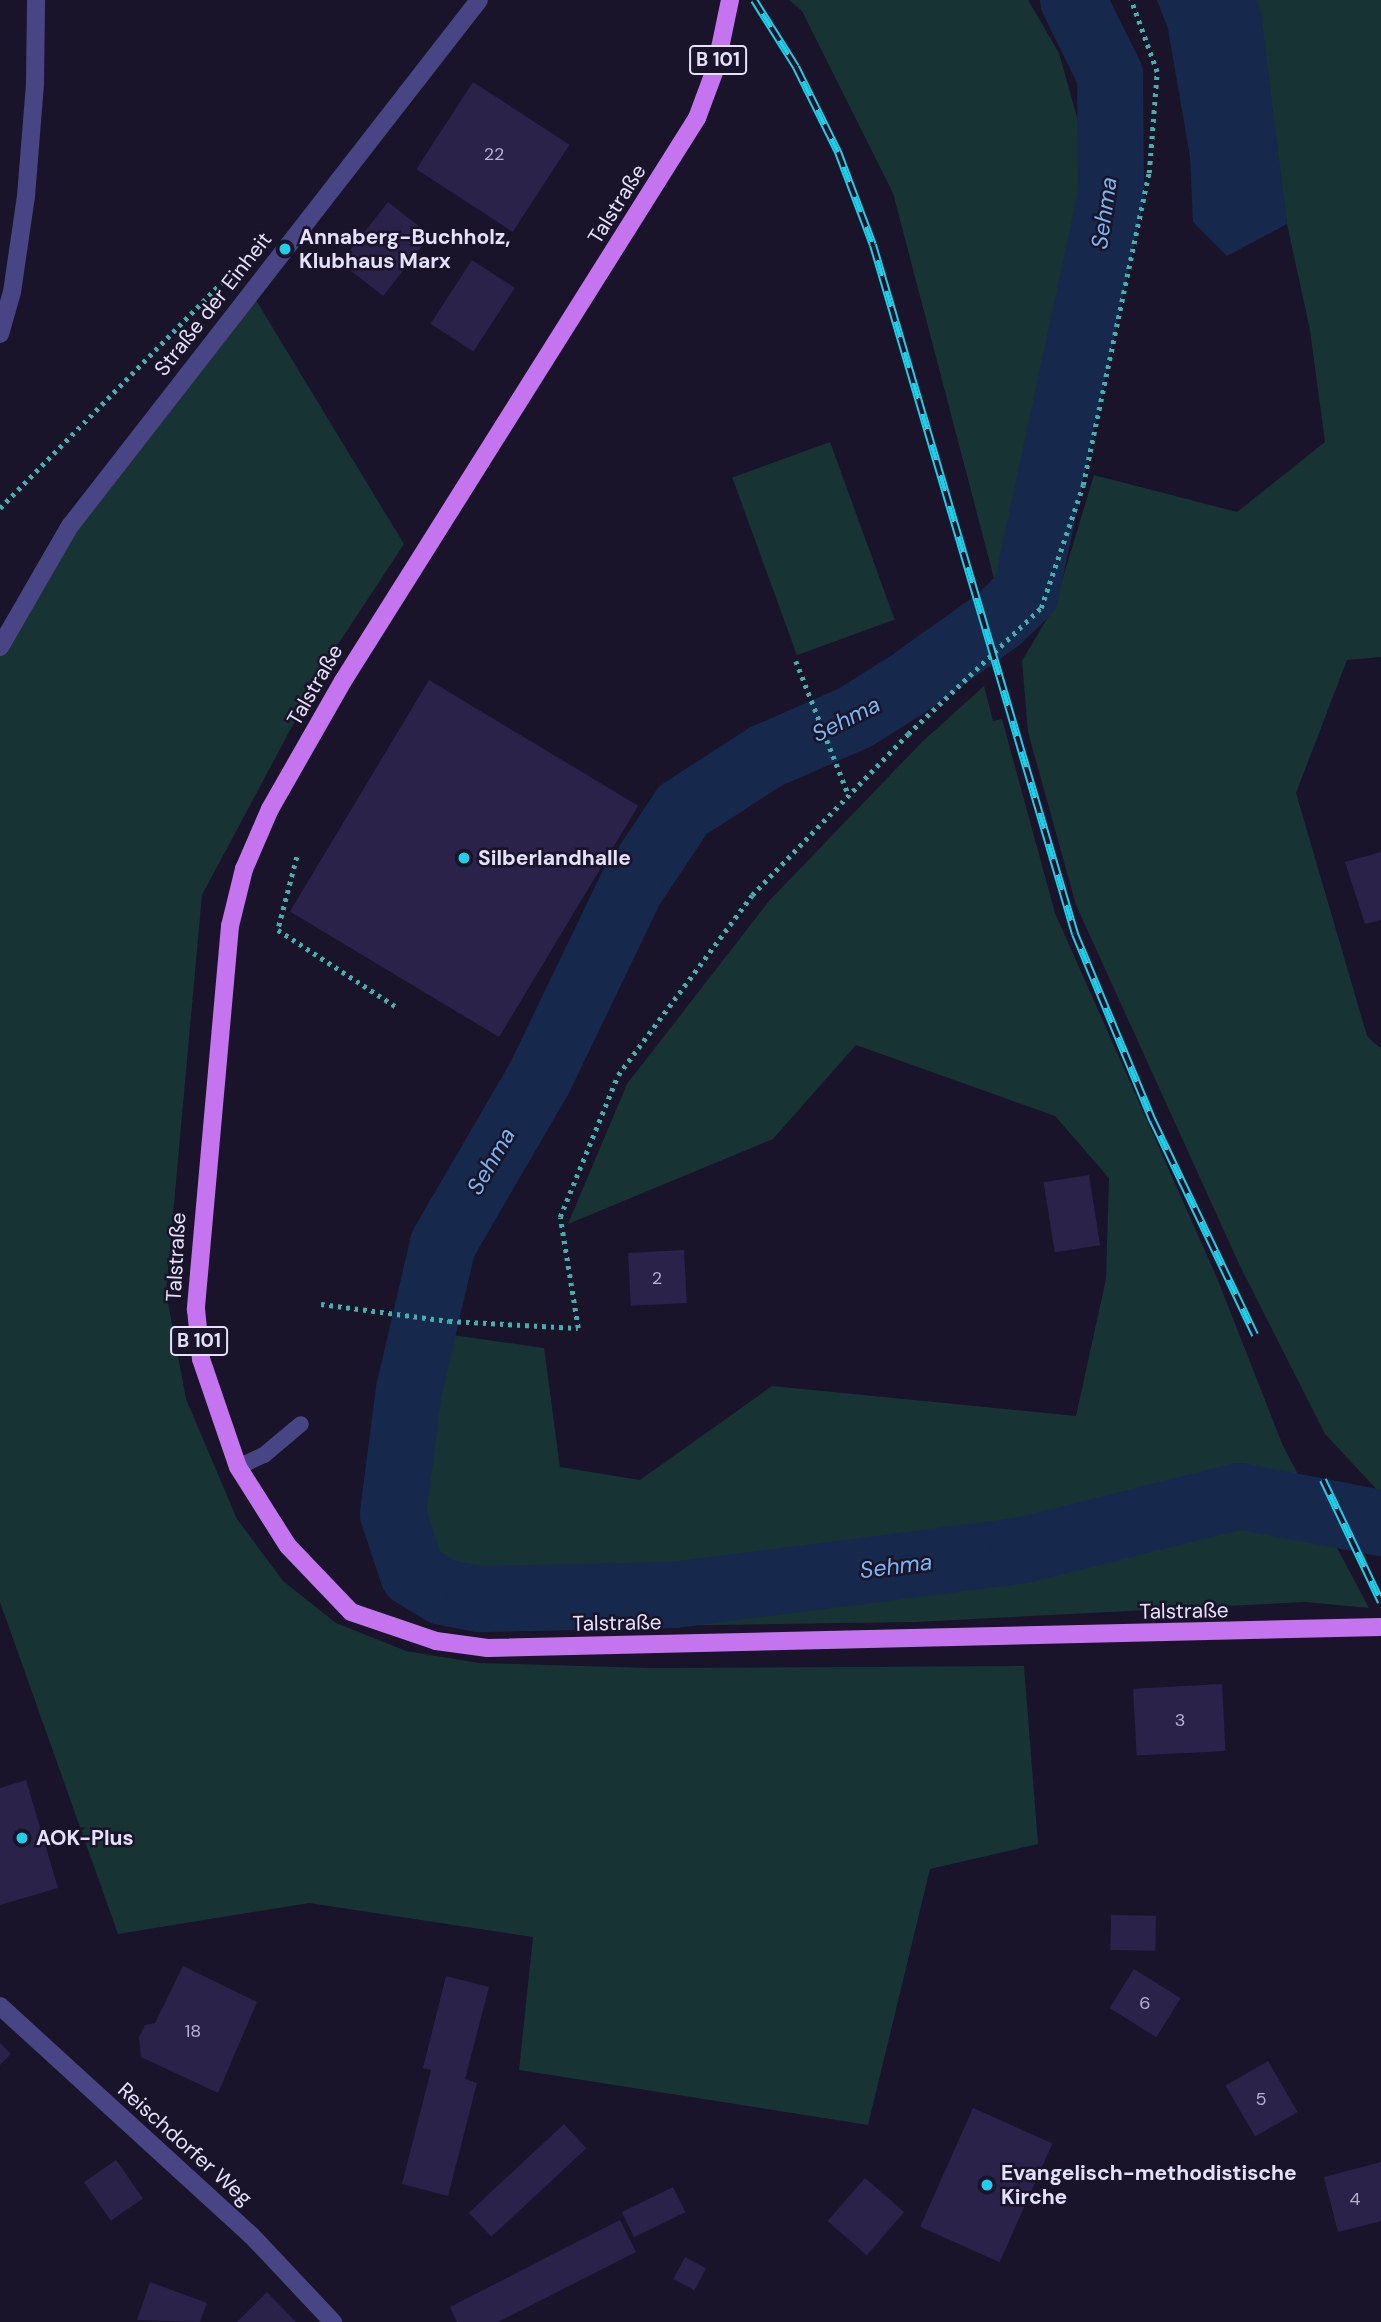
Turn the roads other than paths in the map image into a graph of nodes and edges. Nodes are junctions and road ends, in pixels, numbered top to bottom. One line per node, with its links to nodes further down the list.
1 (36, 0): 4 (street)
2 (479, 0): 5 (street, Straße der Einheit)
3 (730, 0): 7 (main road, Talstraße / B 101)
4 (0, 334)
5 (0, 647)
6 (301, 1424): 7 (lane)
7 (238, 1467): 8 (main road, Talstraße / B 101)
8 (1381, 1627)
9 (0, 2006): 10 (street, Reischdorfer Weg)
10 (333, 2322)

